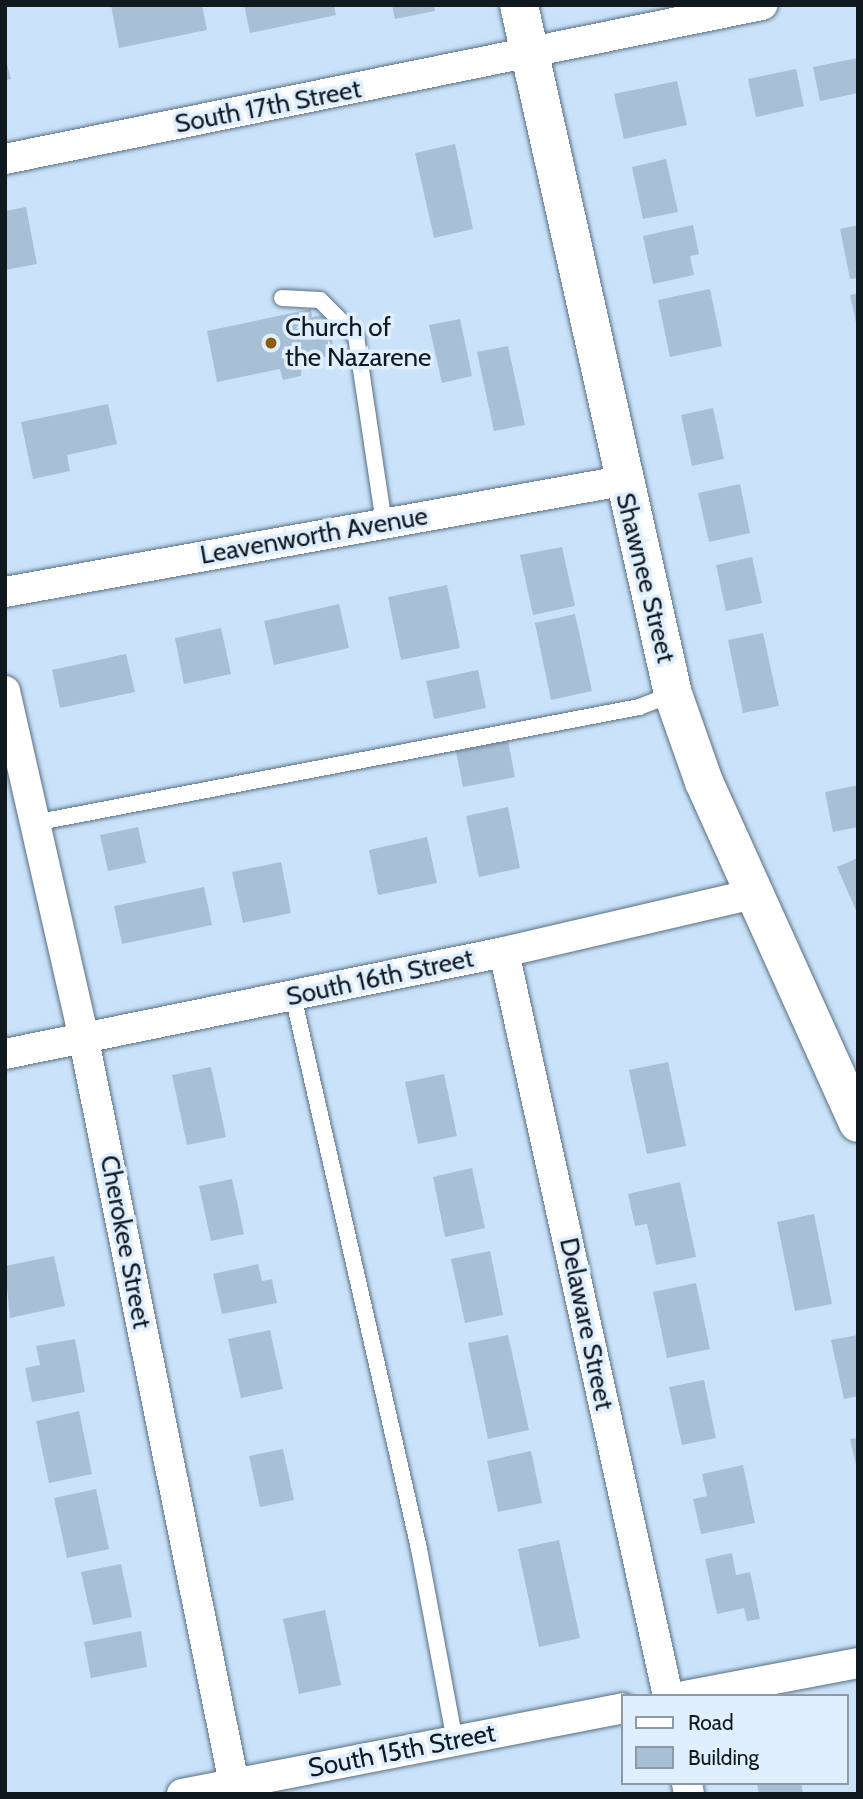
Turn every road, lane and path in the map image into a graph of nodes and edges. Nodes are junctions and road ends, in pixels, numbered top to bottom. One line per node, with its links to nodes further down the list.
1 (519, 5): 3 (street, Shawnee Street)
2 (762, 5): 3 (street, South 17th Street)
3 (530, 55): 4 (street, South 17th Street); 6 (street, Shawnee Street)
4 (5, 159)
5 (282, 298): 7 (lane)
6 (622, 481): 7 (street, Leavenworth Avenue); 10 (street, Shawnee Street)
7 (384, 524): 8 (street, Leavenworth Avenue)
8 (5, 592)
9 (5, 691): 11 (street, Cherokee Street)
10 (673, 694): 11 (lane); 12 (street, Shawnee Street)
11 (34, 823): 15 (street, Cherokee Street)
12 (753, 894): 13 (street, South 16th Street); 17 (street, Shawnee Street)
13 (504, 951): 14 (street, South 16th Street); 19 (street, Delaware Street)
14 (293, 996): 15 (street, South 16th Street); 22 (lane)
15 (84, 1040): 16 (street, South 16th Street); 23 (street, Cherokee Street)
16 (5, 1054)
17 (858, 1123)
18 (858, 1663): 20 (street)
19 (668, 1694)
20 (695, 1694)
21 (622, 1708): 22 (street, South 15th Street)
22 (455, 1741): 23 (street, South 15th Street)
23 (235, 1789): 24 (street, South 15th Street)
24 (181, 1794)

